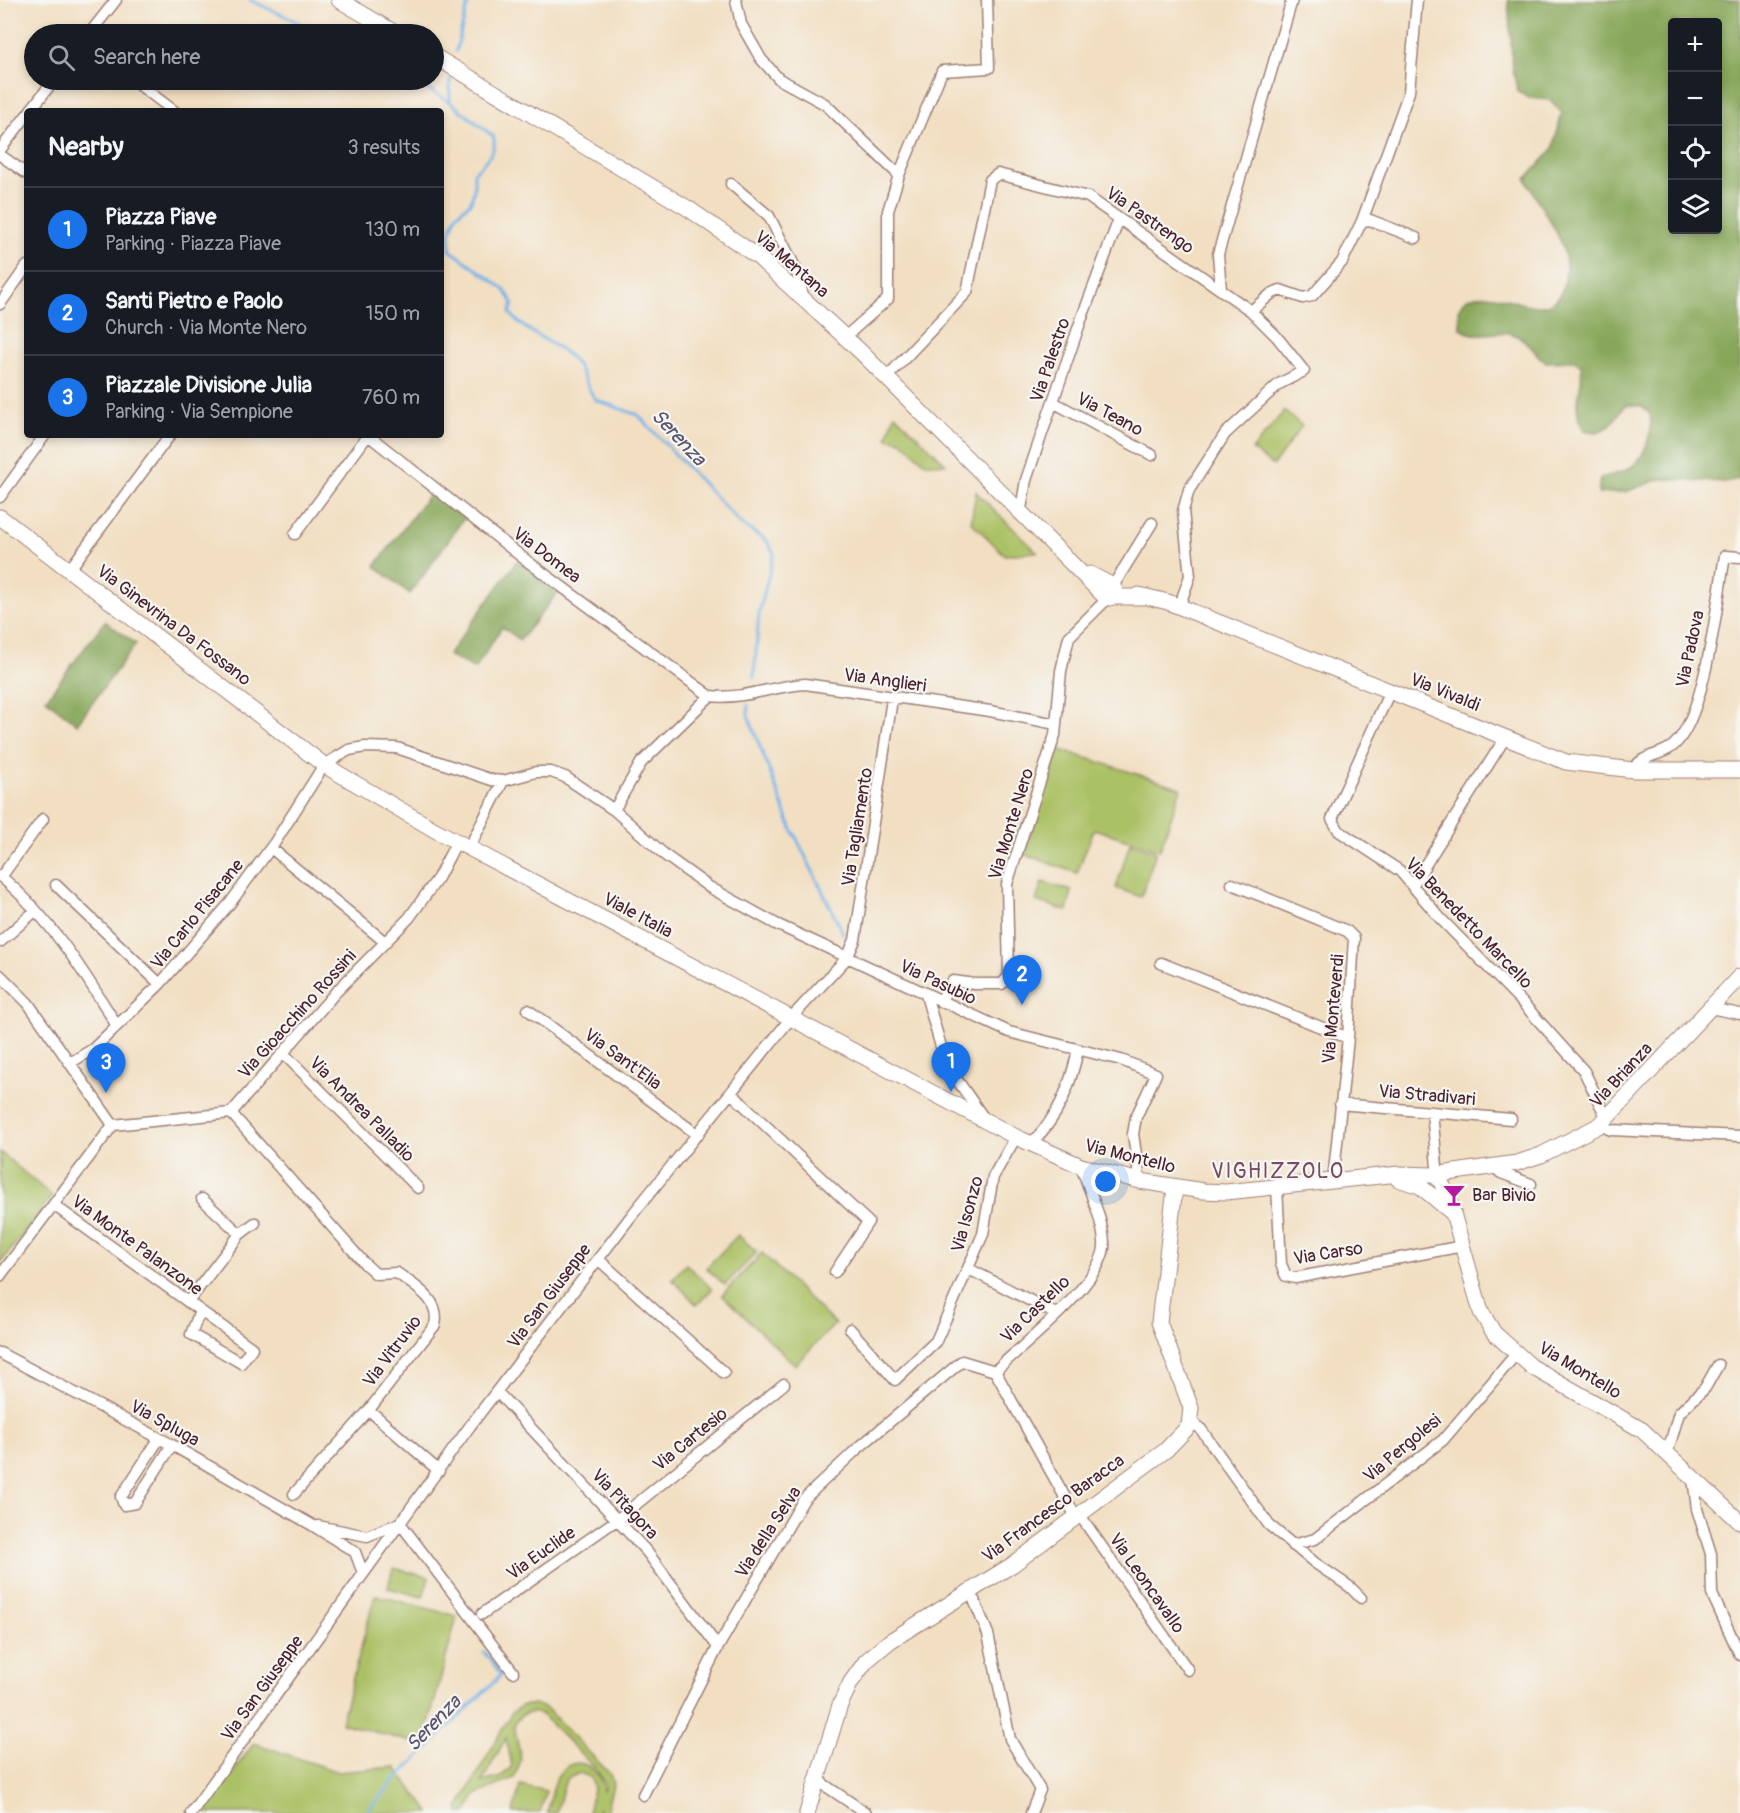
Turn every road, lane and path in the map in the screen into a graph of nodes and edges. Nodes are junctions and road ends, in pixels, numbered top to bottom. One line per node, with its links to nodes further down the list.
1 (116, 0): 7 (street)
2 (339, 0): 8 (street)
3 (736, 0): 18 (street)
4 (987, 0): 18 (street)
5 (1292, 0): 24 (street, Via Pastrengo)
6 (1417, 0): 21 (street)
7 (97, 24)
8 (380, 24)
9 (444, 62): 25 (street, Via Mentana)
10 (46, 90): 12 (street)
11 (146, 90): 13 (street)
12 (32, 108)
13 (170, 108)
14 (24, 119): 15 (street)
15 (0, 150)
16 (0, 155): 17 (street)
17 (24, 172)
18 (898, 175): 28 (street)
19 (731, 184): 25 (street)
20 (1119, 219): 24 (street, Via Pastrengo); 29 (street, Via Pastrengo); 30 (street, Via Palestro)
21 (1362, 221): 22 (street); 27 (street)
22 (1416, 238)
23 (24, 270): 26 (street)
24 (1221, 290): 27 (street)
25 (804, 299): 28 (street, Via Mentana)
26 (0, 304)
27 (1251, 311): 44 (street)
28 (845, 337): 29 (street, Via Mentana)
29 (886, 377): 37 (street, Via Mentana)
30 (1053, 402): 35 (street, Via Teano); 37 (street, Via Palestro)
31 (43, 438): 36 (street)
32 (168, 438): 42 (street)
33 (366, 438): 40 (street)
34 (372, 438): 46 (street, Via Domea)
35 (1152, 455)
36 (0, 497)
37 (1020, 515): 43 (street, Via Mentana)
38 (0, 517): 42 (street, Via Ginevrina Da Fossano)
39 (1152, 523): 43 (street, Via Monte Nero)
40 (295, 534)
41 (1740, 557): 51 (street, Via Padova)
42 (69, 570): 50 (street, Via Ginevrina Da Fossano)
43 (1109, 593): 44 (street, Via Vivaldi); 48 (street, Via Monte Nero)
44 (1179, 607): 45 (street, Via Vivaldi)
45 (1390, 692): 49 (street, Via Vivaldi); 61 (street, Via Benedetto Marcello)
46 (710, 696): 47 (street, Via Anglieri); 54 (street)
47 (892, 699): 48 (street, Via Anglieri); 65 (street, Via Tagliamento)
48 (1056, 724): 71 (street, Via Monte Nero)
49 (1505, 738): 51 (street, Via Vivaldi); 61 (street)
50 (324, 765): 53 (street); 56 (street, Viale Italia); 57 (street, Via Carlo Pisacane)
51 (1632, 770): 52 (street, Via Vivaldi)
52 (1740, 770)
53 (503, 781): 54 (street, Via Pasubio); 56 (street, Via Gioacchino Rossini)
54 (614, 810): 65 (street, Via Pasubio)
55 (43, 819): 58 (street)
56 (463, 844): 64 (street, Via Gioacchino Rossini); 75 (street, Viale Italia)
57 (271, 848): 64 (street); 69 (street, Via Carlo Pisacane)
58 (2, 881): 62 (street)
59 (1232, 884): 77 (street, Via Monteverdi)
60 (56, 885): 69 (street)
61 (1412, 886): 87 (street, Via Benedetto Marcello)
62 (35, 911): 63 (street); 76 (street)
63 (0, 942)
64 (385, 942): 79 (street, Via Gioacchino Rossini)
65 (846, 958): 70 (street, Via Pasubio); 75 (street, Via San Giuseppe)
66 (1161, 963): 77 (street)
67 (0, 975): 80 (street)
68 (1740, 976): 72 (street, Via Brianza)
69 (160, 984): 76 (street, Via Carlo Pisacane)
70 (926, 995): 71 (street, Via Pasubio); 86 (street)
71 (941, 1002): 78 (street, Via Pasubio)
72 (1710, 1008): 74 (street); 87 (street, Via Brianza)
73 (528, 1010): 89 (street, Via Sant'Elia)
74 (1740, 1014)
75 (791, 1018): 81 (street, Via San Giuseppe); 86 (street, Viale Italia)
76 (117, 1026): 80 (street, Via Carlo Pisacane)
77 (1348, 1038): 82 (street, Via Monteverdi)
78 (1078, 1050): 92 (street); 96 (street, Via Pasubio)
79 (283, 1053): 84 (street, Via Gioacchino Rossini); 100 (street, Via Andrea Palladio)
80 (70, 1063): 88 (street)
81 (731, 1093): 89 (street, Via San Giuseppe); 109 (street)
82 (1340, 1104): 83 (street, Via Stradivari); 97 (street, Via Monteverdi)
83 (1432, 1112): 85 (street, Via Stradivari); 95 (street)
84 (231, 1113): 88 (street); 122 (street, Via Vitruvio)
85 (1511, 1119)
86 (986, 1121): 91 (street, Via Montello)
87 (1604, 1122): 90 (street); 94 (street, Via Brianza)
88 (113, 1125): 103 (street, Via Monte Palanzone)
89 (698, 1135): 107 (street, Via San Giuseppe)
90 (1740, 1136)
91 (1016, 1137): 92 (street, Via Montello); 108 (street, Via Isonzo)
92 (1030, 1143): 93 (street, Via Montello)
93 (1082, 1166): 96 (street, Via Montello); 113 (street, Via Castello)
94 (1493, 1166): 95 (street, Via Brianza); 98 (street)
95 (1436, 1179): 97 (street, Via Montello); 106 (street, Via Montello)
96 (1140, 1181): 101 (street, Via Montello)
97 (1333, 1181): 99 (street, Via Montello)
98 (1531, 1184)
99 (1276, 1187): 101 (street, Via Montello); 106 (street, Via Carso)
100 (418, 1188)
101 (1175, 1188): 123 (street)
102 (202, 1199): 105 (street)
103 (54, 1206): 110 (street, Via Monte Palanzone); 111 (street, Via Monte Palanzone)
104 (255, 1223): 105 (street)
105 (240, 1234): 111 (street)
106 (1463, 1246): 116 (street, Via Montello)
107 (598, 1259): 119 (street); 121 (street, Via San Giuseppe)
108 (969, 1269): 113 (street, Via Isonzo); 114 (street, Via Isonzo)
109 (835, 1272)
110 (0, 1276)
111 (188, 1302): 112 (street, Via Monte Palanzone)
112 (200, 1311): 112 (street, Via Monte Palanzone)
113 (1056, 1314): 118 (street, Via Castello)
114 (850, 1329)
115 (0, 1353): 124 (street, Via Spluga)
116 (1516, 1354): 126 (street, Via Montello); 136 (street, Via Pergolesi)
117 (1718, 1365): 126 (street)
118 (995, 1371): 130 (street, Via Leoncavallo); 142 (street, Via della Selva)
119 (724, 1373)
120 (784, 1384): 131 (street, Via Cartesio)
121 (498, 1393): 127 (street, Via San Giuseppe); 131 (street, Via Pitagora)
122 (369, 1410): 127 (street); 129 (street, Via Vitruvio)
123 (1191, 1421): 130 (street, Via Francesco Baracca); 136 (street)
124 (159, 1438): 125 (street, Via Spluga); 125 (street)
125 (172, 1445): 134 (street, Via Spluga)
126 (1667, 1454): 128 (street, Via Montello)
127 (438, 1471): 133 (street, Via San Giuseppe)
128 (1693, 1478): 132 (street, Via Montello); 143 (street)
129 (294, 1494)
130 (1078, 1516): 139 (street, Via Francesco Baracca); 144 (street, Via Leoncavallo)
131 (618, 1519): 141 (street, Via Euclide); 142 (street, Via Pitagora)
132 (1740, 1522)
133 (400, 1523): 135 (street); 137 (street, Via San Giuseppe); 145 (street)
134 (312, 1525): 135 (street, Via Spluga); 138 (street, Via Spluga)
135 (367, 1536): 137 (street)
136 (1292, 1545): 140 (street)
137 (379, 1554): 138 (street, Via San Giuseppe)
138 (363, 1573): 148 (street, Via San Giuseppe)
139 (970, 1590): 146 (street, Via Francesco Baracca); 151 (street)
140 (1360, 1598)
141 (482, 1614)
142 (718, 1647): 147 (street, Via della Selva)
143 (1740, 1655)
144 (1188, 1670)
145 (513, 1672)
146 (817, 1780): 149 (street, Via Francesco Baracca); 150 (street)
147 (643, 1796)
148 (191, 1813)
149 (807, 1813)
150 (867, 1813)
151 (1031, 1813)

